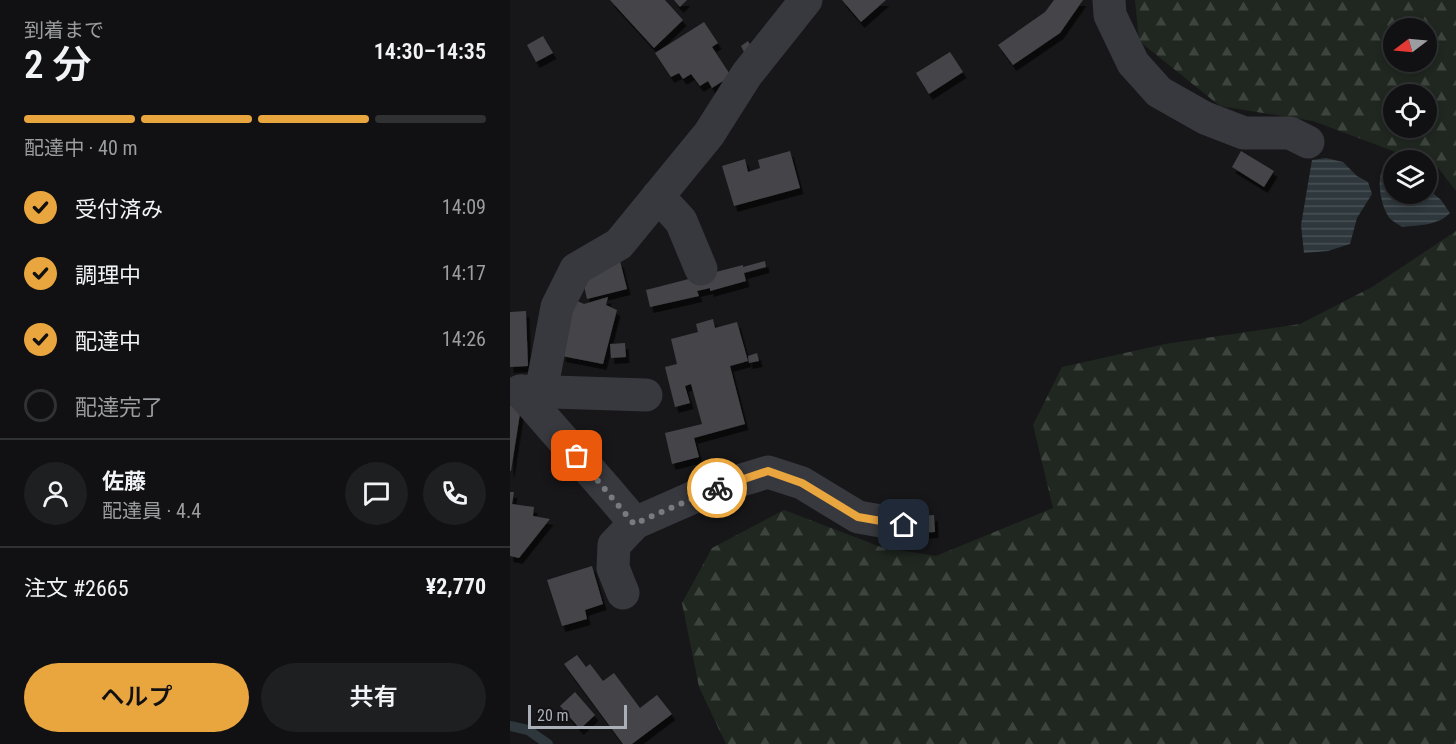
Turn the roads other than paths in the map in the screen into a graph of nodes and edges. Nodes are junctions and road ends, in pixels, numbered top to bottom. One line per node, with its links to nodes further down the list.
1 (806, 0): 4 (street)
2 (1109, 0): 3 (street)
3 (1308, 142)
4 (658, 196): 5 (street); 6 (street)
5 (701, 269)
6 (524, 392): 7 (street); 8 (street)
7 (646, 395)
8 (634, 524): 9 (street); 10 (street)
9 (904, 525)
10 (623, 593)

